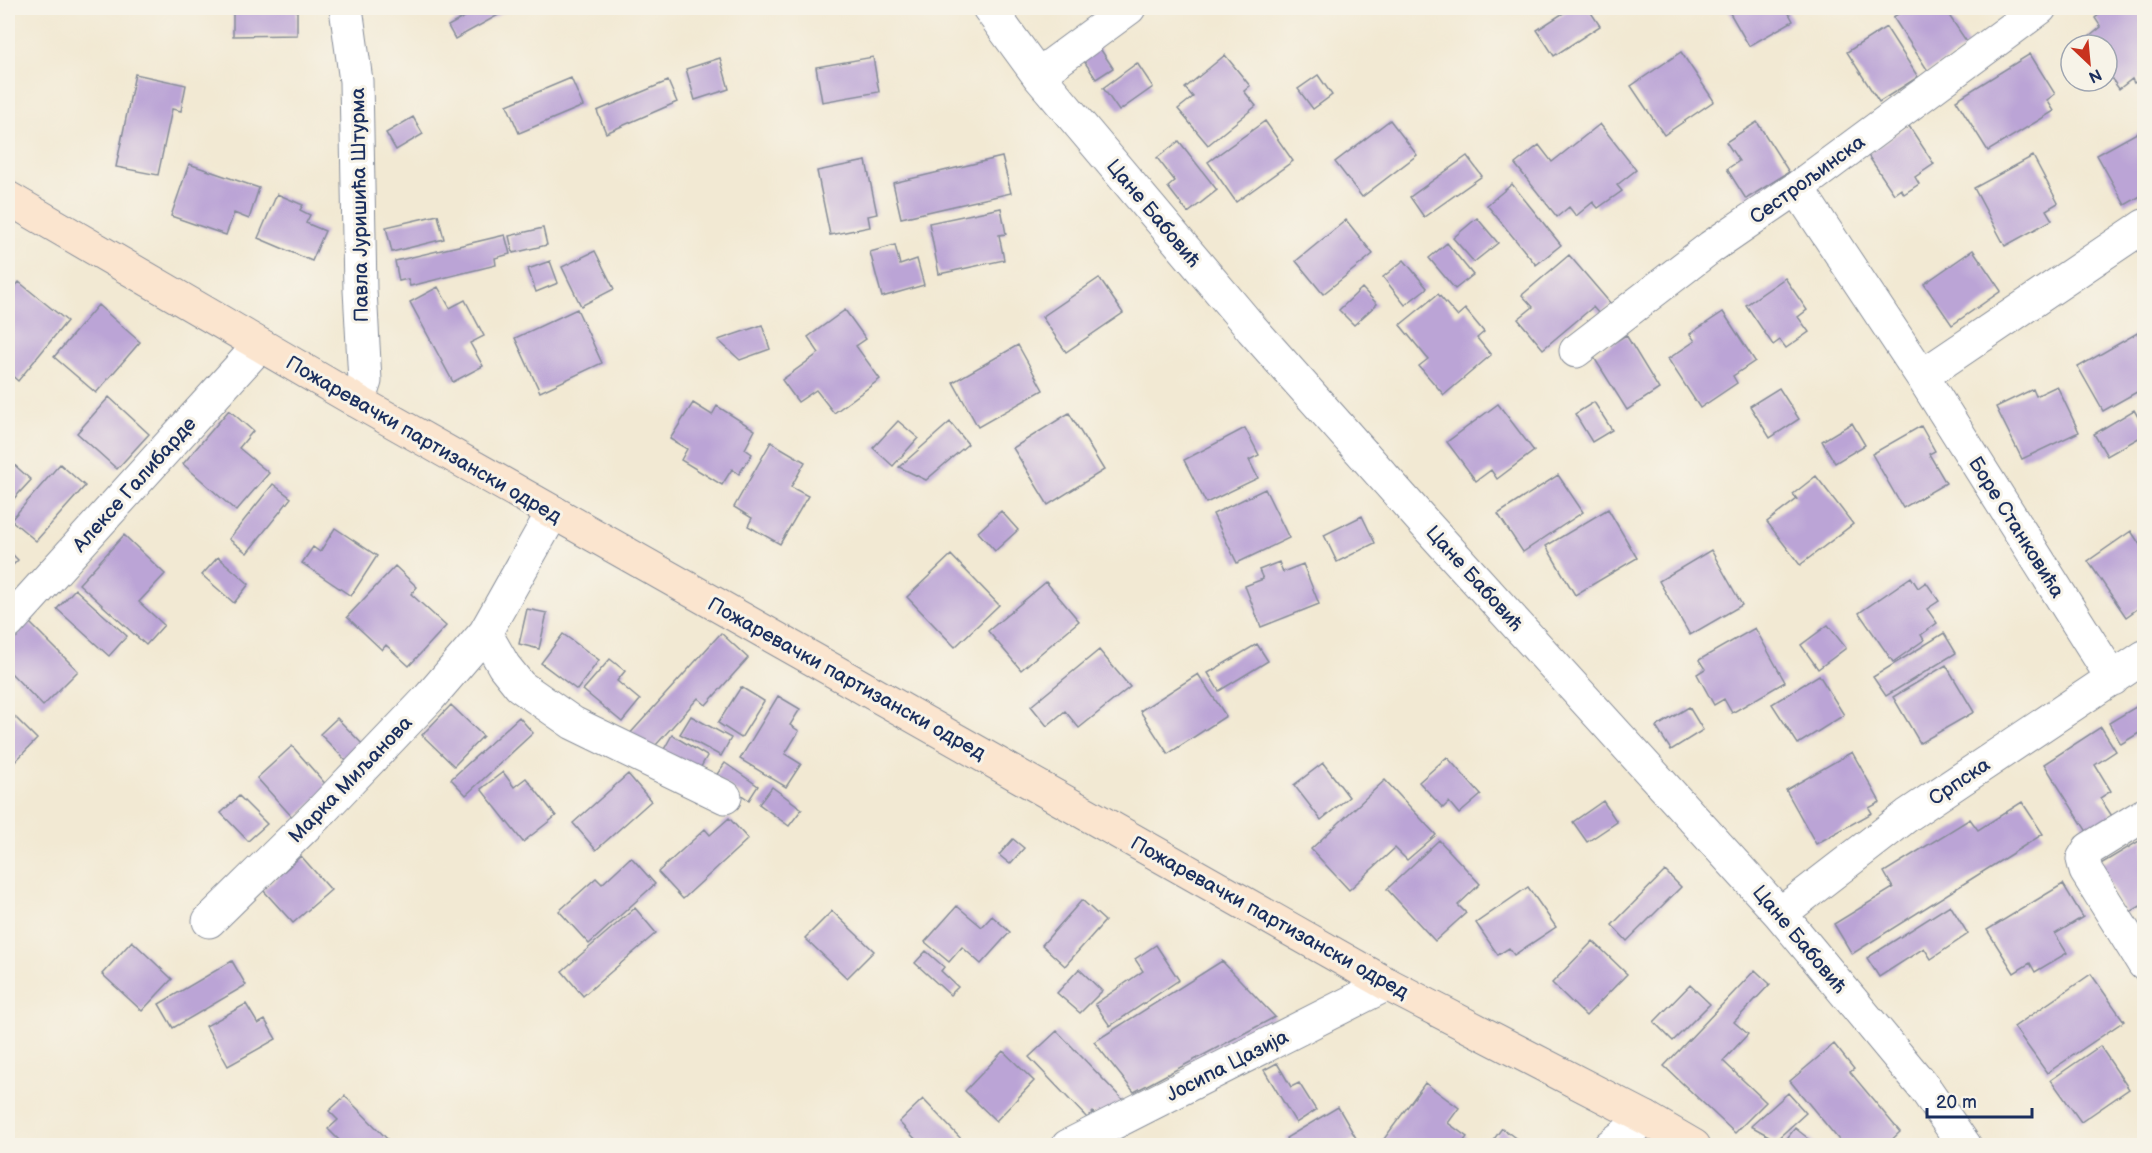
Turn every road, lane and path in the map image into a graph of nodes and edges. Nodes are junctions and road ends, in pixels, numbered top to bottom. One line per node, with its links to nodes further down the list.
1 (345, 8): 12 (street, Павла Јуришића Штурма)
2 (989, 8): 5 (street, Цане Бабовић)
3 (1129, 8): 5 (street)
4 (2040, 8): 6 (street, Сестрољинска)
5 (1038, 75): 20 (street, Цане Бабовић)
6 (1797, 188): 10 (street, Сестрољинска); 11 (street, Боре Станковића)
7 (8, 198): 9 (street, Пожаревачки партизански одред)
8 (2145, 226): 11 (street)
9 (260, 345): 12 (street, Пожаревачки партизански одред); 14 (street, Алексе Галибарде)
10 (1576, 351)
11 (1922, 376): 17 (street, Боре Станковића)
12 (355, 400): 13 (street, Пожаревачки партизански одред)
13 (553, 512): 15 (street, Марка Миљанова); 23 (street, Пожаревачки партизански одред)
14 (8, 622)
15 (485, 633): 18 (street); 21 (street, Марка Миљанова)
16 (2145, 657): 17 (street, Српска)
17 (2113, 678): 20 (street, Српска)
18 (725, 797)
19 (2145, 815): 22 (street)
20 (1780, 914): 28 (street, Цане Бабовић)
21 (209, 921)
22 (2145, 964)
23 (1387, 984): 24 (street, Пожаревачки партизански одред); 25 (street, Јосипа Цазија)
24 (1646, 1118): 26 (street); 27 (street, Пожаревачки партизански одред)
25 (1068, 1146)
26 (1610, 1146)
27 (1694, 1146)
28 (1965, 1146)

